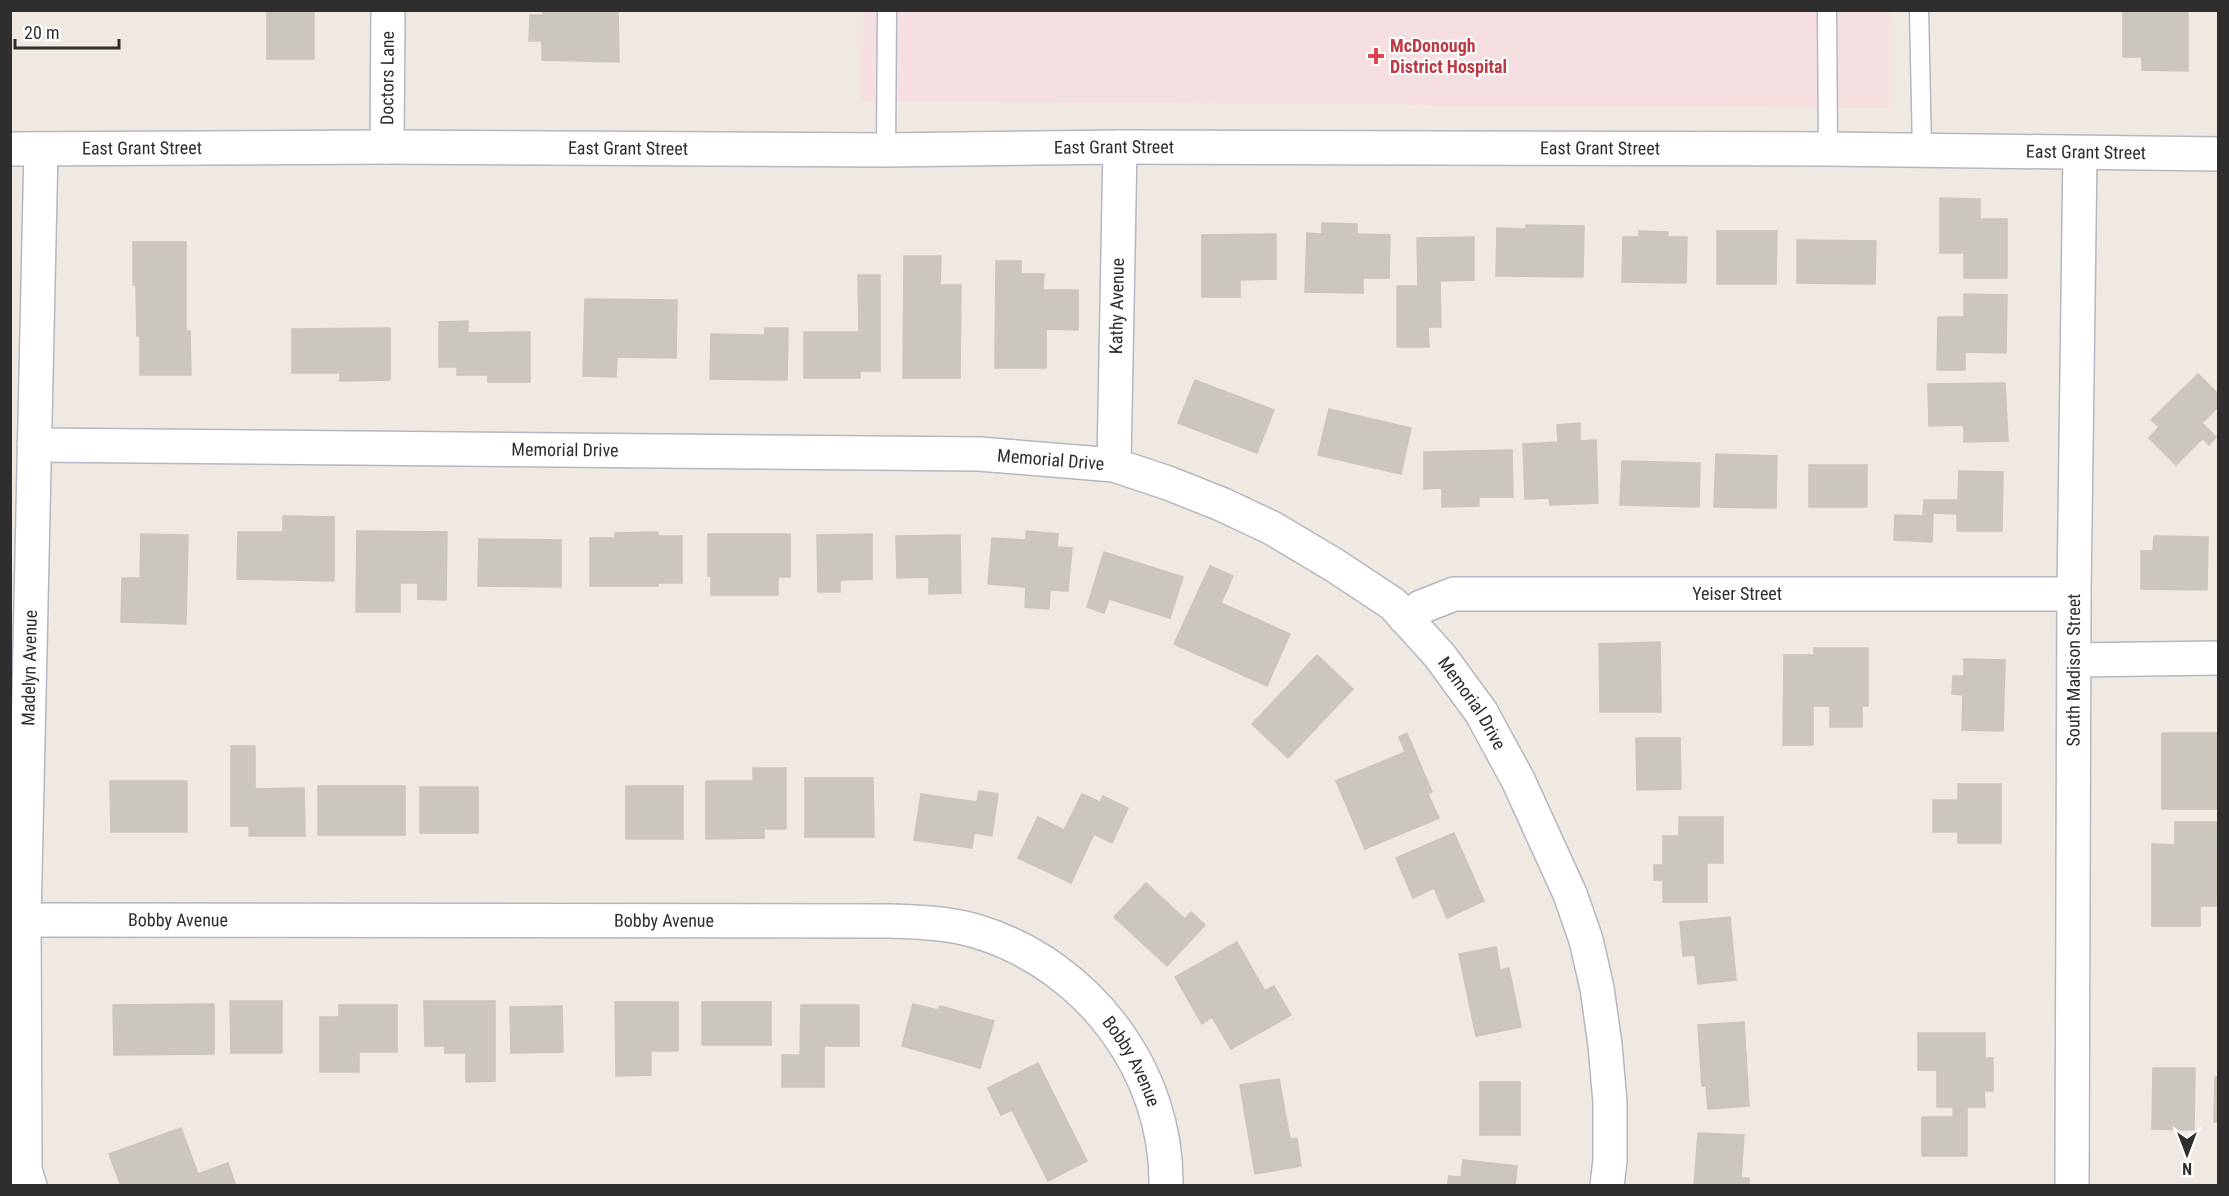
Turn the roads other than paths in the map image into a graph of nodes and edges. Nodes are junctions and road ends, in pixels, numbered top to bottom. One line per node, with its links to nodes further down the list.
1 (388, 10): 5 (street, Doctors Lane)
2 (886, 10): 9 (lane)
3 (1827, 10): 8 (lane)
4 (1919, 10): 10 (lane)
5 (387, 147): 7 (street, East Grant Street); 9 (street, East Grant Street)
6 (1120, 147): 8 (street, East Grant Street); 9 (street, East Grant Street); 14 (street, Kathy Avenue)
7 (26, 149): 13 (street, Madelyn Avenue)
8 (1828, 149): 10 (street, East Grant Street)
9 (886, 150)
10 (1922, 151): 11 (street, East Grant Street)
11 (2080, 153): 12 (street, East Grant Street); 15 (street, South Madison Street)
12 (2218, 154)
13 (34, 445): 14 (street, Memorial Drive); 19 (street, Madelyn Avenue)
14 (1113, 465): 16 (street, Memorial Drive)
15 (2074, 594): 16 (street, Yeiser Street); 18 (street, South Madison Street)
16 (1405, 618): 22 (street, Memorial Drive)
17 (2218, 658): 18 (street)
18 (2074, 660): 23 (street, South Madison Street)
19 (17, 920): 20 (street, Madelyn Avenue); 21 (street, Bobby Avenue)
20 (30, 1185)
21 (1166, 1185)
22 (1607, 1185)
23 (2072, 1185)

